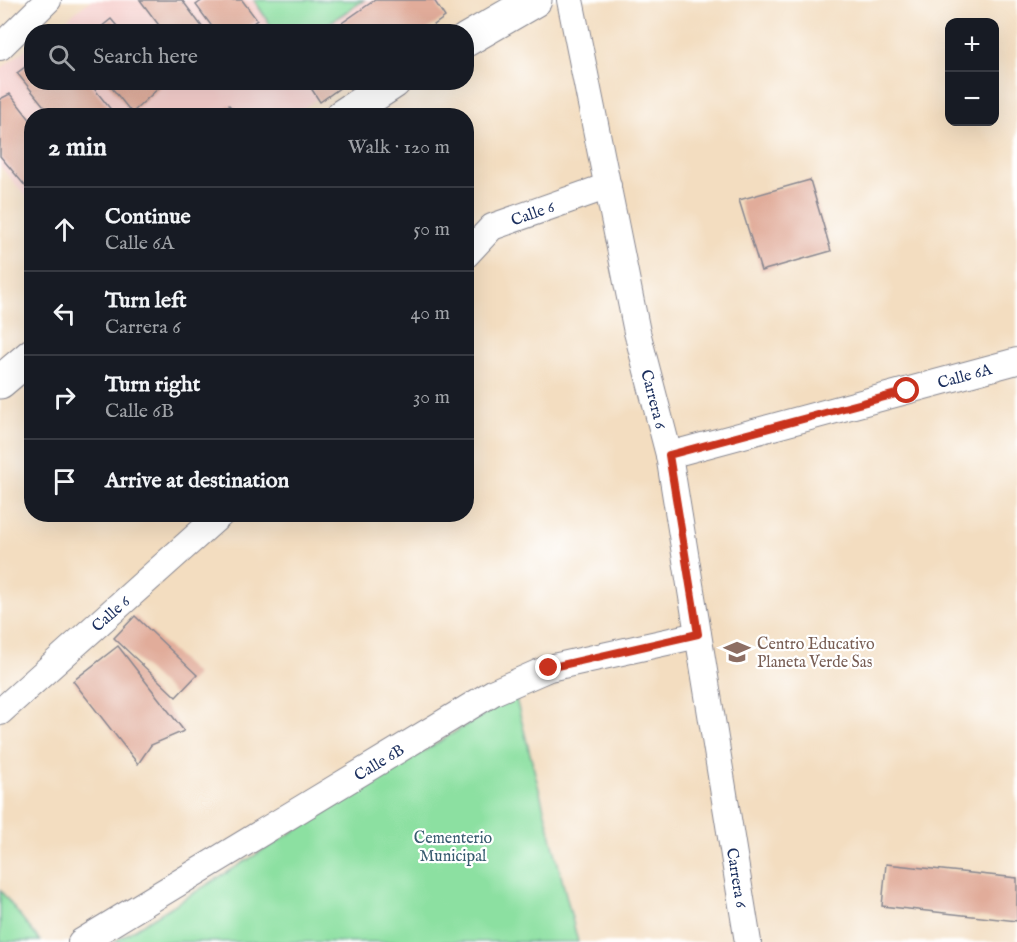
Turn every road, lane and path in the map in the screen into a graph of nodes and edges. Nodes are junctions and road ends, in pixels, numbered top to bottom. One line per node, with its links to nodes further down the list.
1 (48, 0): 5 (street)
2 (535, 0): 4 (main road)
3 (570, 0): 8 (street, Carrera 6)
4 (474, 35)
5 (0, 47)
6 (382, 90): 7 (main road)
7 (354, 108)
8 (608, 186): 9 (street, Calle 6); 13 (street, Carrera 6)
9 (474, 246)
10 (1017, 361): 13 (street, Calle 6A)
11 (24, 362): 12 (main road)
12 (0, 382)
13 (669, 455): 15 (street, Carrera 6)
14 (212, 522): 16 (street, Calle 6)
15 (698, 634): 17 (street, Calle 6B); 18 (street, Carrera 6)
16 (0, 712)
17 (81, 942)
18 (748, 942)

